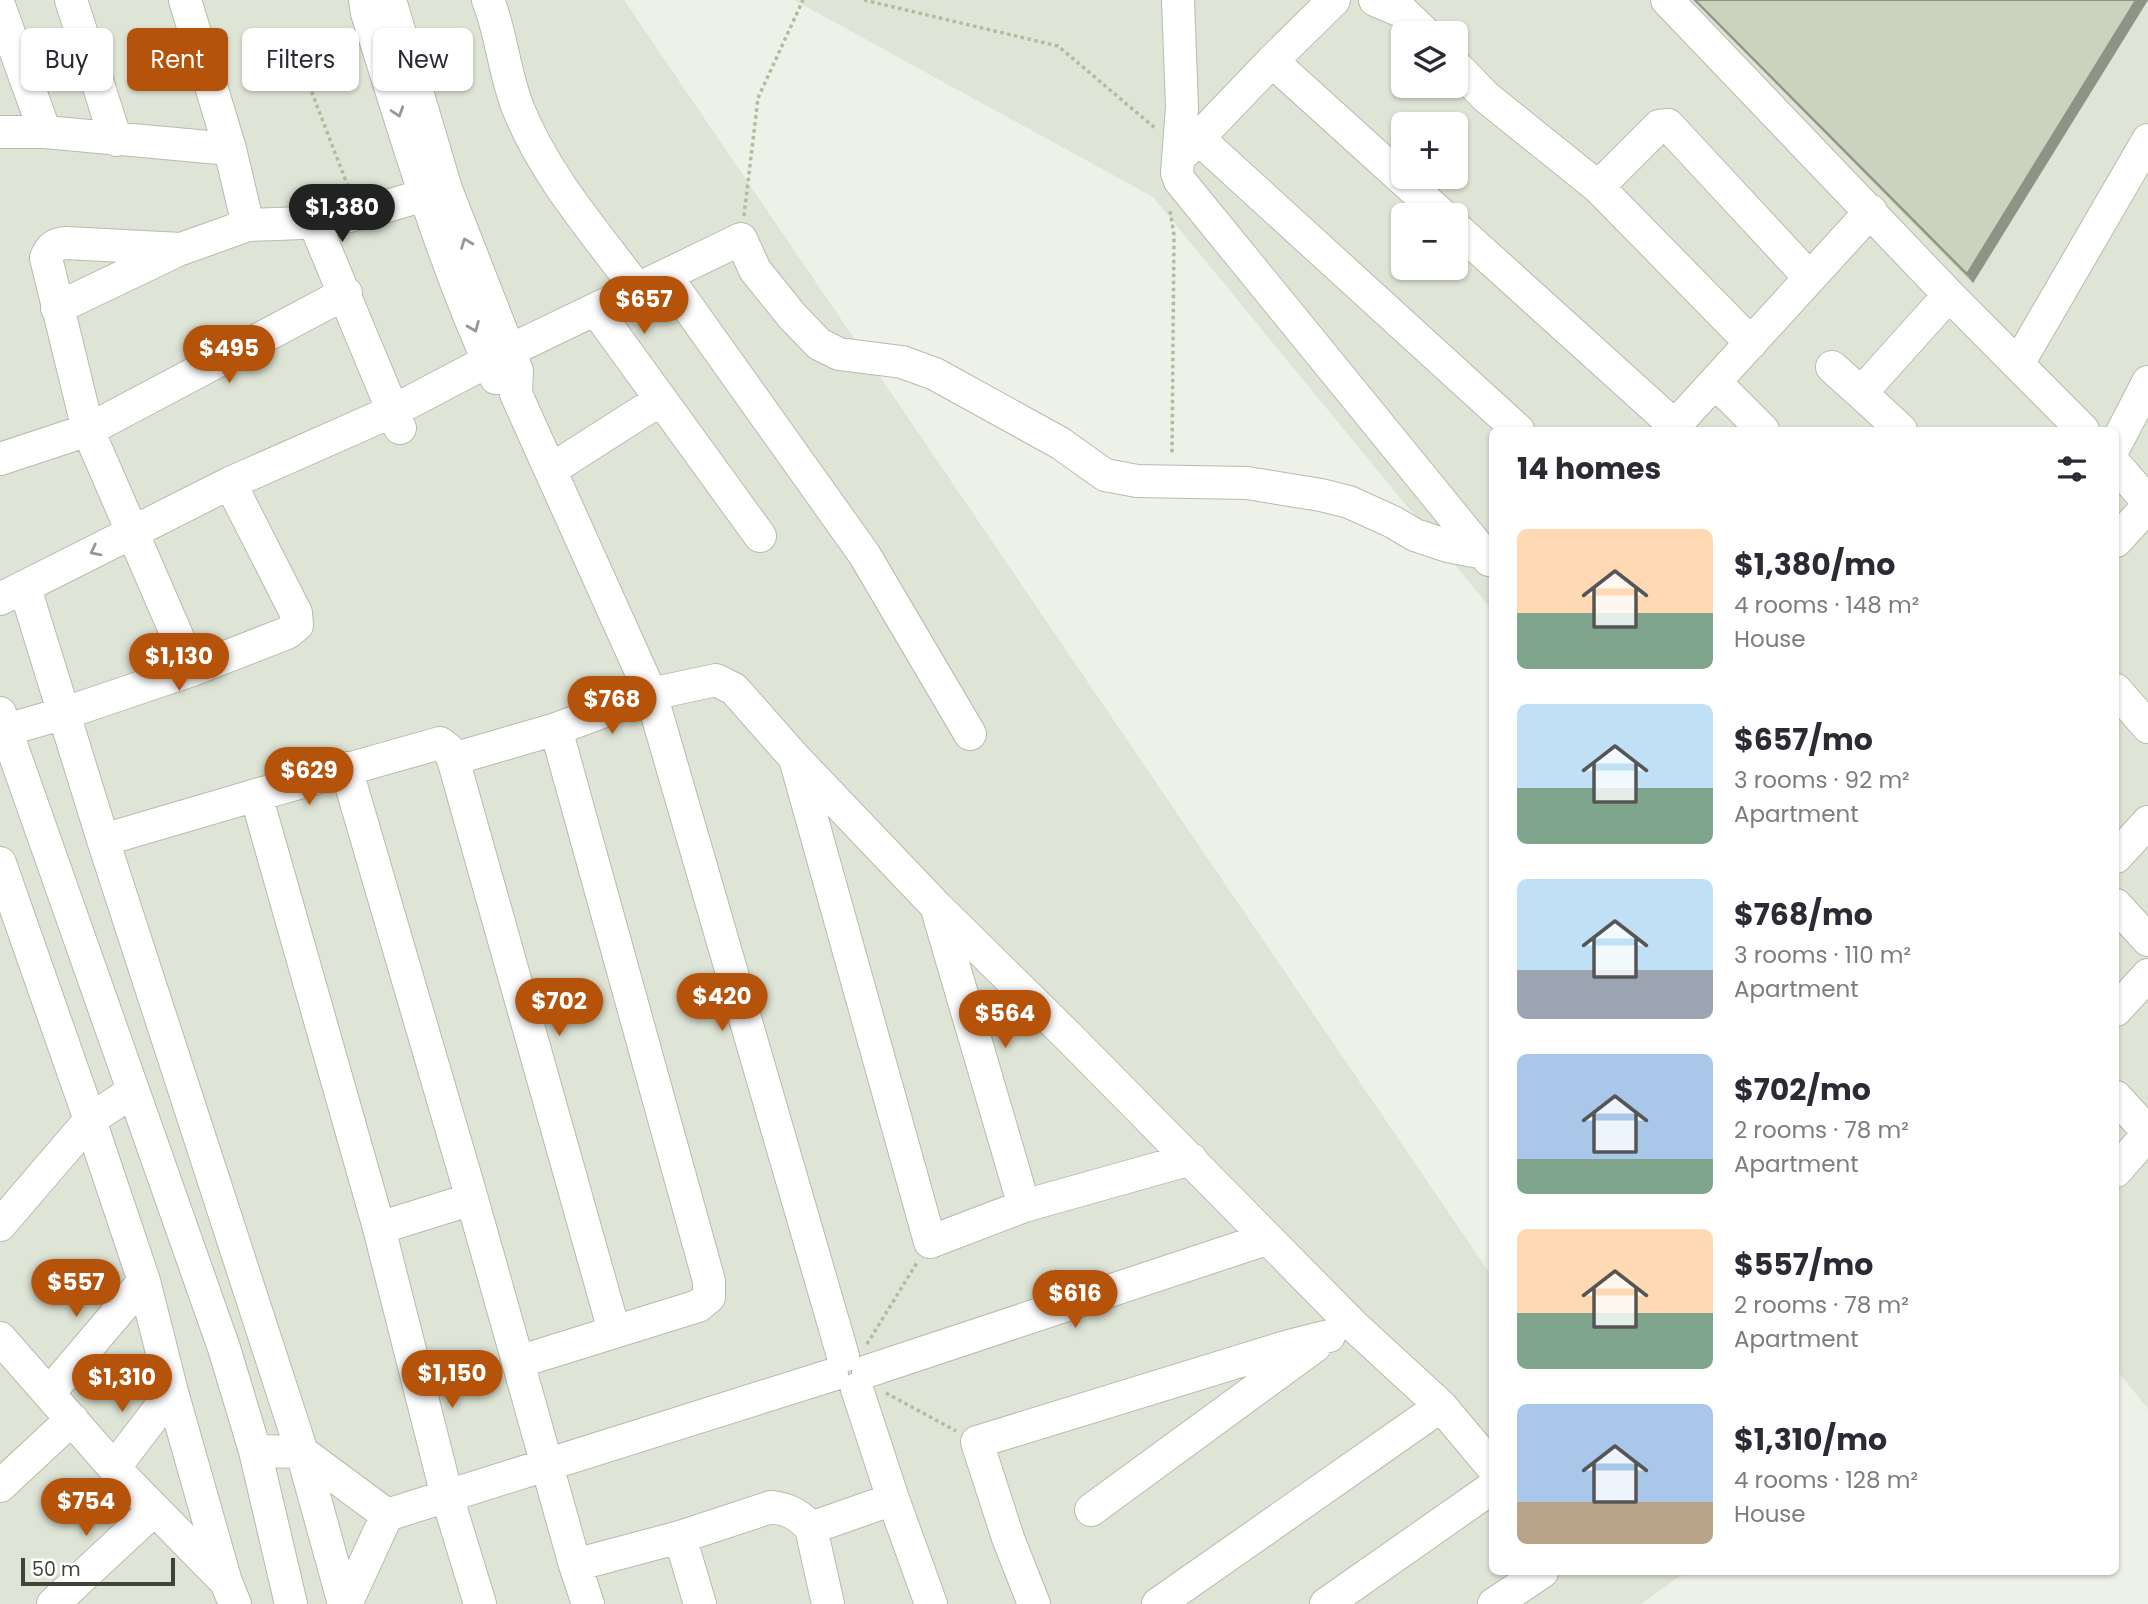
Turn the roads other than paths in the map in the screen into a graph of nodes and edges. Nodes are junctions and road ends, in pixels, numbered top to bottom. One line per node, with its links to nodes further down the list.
1 (71, 0): 15 (street)
2 (185, 0): 18 (street)
3 (488, 0): 29 (street)
4 (1178, 0): 17 (street)
5 (1334, 0): 11 (street)
6 (1375, 0): 10 (street)
7 (1667, 0): 22 (street)
8 (385, 4): 20 (street, one-way to 20); 37 (street, one-way to 8)
9 (0, 8): 14 (street)
10 (1412, 21)
11 (1272, 61): 17 (street); 21 (street)
12 (1468, 78): 19 (street)
13 (0, 132): 14 (street)
14 (45, 132): 15 (street)
15 (116, 140): 18 (street)
16 (2148, 140): 35 (street)
17 (1177, 145): 43 (street); 61 (street)
18 (230, 149): 24 (street)
19 (1598, 187): 27 (street); 34 (street)
20 (424, 195): 23 (street); 37 (street, one-way to 37)
21 (1429, 203)
22 (1871, 211): 27 (street); 31 (street)
23 (314, 222): 24 (street); 30 (street)
24 (248, 225): 26 (street)
25 (1468, 239): 44 (street)
26 (181, 249): 32 (street); 32 (street)
27 (1810, 278): 34 (street)
28 (671, 284): 29 (street); 33 (street); 61 (street); 71 (street)
29 (638, 290): 33 (street)
30 (346, 293): 42 (street); 49 (street)
31 (1949, 295): 35 (street); 40 (street)
32 (57, 308): 49 (street)
33 (601, 318): 37 (street); 41 (street)
34 (1751, 343): 38 (street)
35 (2018, 365): 48 (street)
36 (1832, 367): 40 (street)
37 (506, 372): 42 (street); 54 (street)
38 (1715, 382): 45 (street); 46 (street)
39 (2148, 382): 50 (street)
40 (1861, 393): 47 (street)
41 (660, 400): 54 (street); 58 (street)
42 (396, 420): 56 (street)
43 (1514, 427)
44 (1672, 427)
45 (1674, 427)
46 (1760, 427)
47 (1898, 427)
48 (2072, 427)
49 (88, 430): 52 (street); 60 (street)
50 (2119, 440)
51 (2119, 448): 53 (street)
52 (0, 459)
53 (2148, 466)
54 (552, 469): 66 (street)
55 (2119, 469): 57 (street)
56 (235, 492): 60 (street); 64 (street)
57 (2148, 504): 59 (street)
58 (760, 536)
59 (2119, 538)
60 (136, 542): 62 (street); 64 (street)
61 (1488, 559)
62 (19, 598): 63 (street); 67 (street)
63 (0, 619)
64 (192, 670): 67 (street)
65 (2119, 693): 69 (street)
66 (651, 694): 70 (street); 72 (street); 101 (street)
67 (65, 713): 68 (street); 77 (street)
68 (3, 722): 85 (street)
69 (2148, 727)
70 (556, 729): 73 (street); 97 (street)
71 (970, 734)
72 (794, 757): 80 (street); 92 (street)
73 (453, 759): 74 (street); 97 (street)
74 (346, 768): 75 (street); 91 (street)
75 (256, 795): 77 (street); 94 (street)
76 (2148, 822): 78 (street)
77 (103, 840): 107 (street)
78 (2119, 853)
79 (0, 863): 87 (street)
80 (936, 907): 89 (street); 92 (street)
81 (2119, 908): 82 (street)
82 (2148, 940)
83 (2148, 975): 84 (street)
84 (2119, 1007)
85 (133, 1091): 87 (street); 106 (street)
86 (2119, 1100): 88 (street)
87 (90, 1120): 93 (street); 96 (street)
88 (2148, 1133): 90 (street)
89 (1191, 1160): 92 (street); 95 (street)
90 (2119, 1167)
91 (472, 1199): 94 (street); 100 (street)
92 (1024, 1206)
93 (0, 1225)
94 (379, 1228): 113 (street)
95 (1266, 1239): 98 (street); 101 (street)
96 (144, 1281): 102 (street); 103 (street)
97 (614, 1331): 100 (street)
98 (1341, 1331): 104 (street); 116 (street); 131 (street)
99 (0, 1338): 102 (street)
100 (518, 1362): 109 (street)
101 (854, 1372): 109 (street); 114 (street)
102 (50, 1392): 105 (street)
103 (172, 1392): 110 (street); 122 (street)
104 (1441, 1406): 108 (street); 132 (street)
105 (72, 1419): 110 (street); 111 (street)
106 (255, 1451): 107 (street); 124 (street)
107 (302, 1452): 117 (street); 125 (street)
108 (1489, 1463)
109 (546, 1465): 113 (street); 120 (street)
110 (114, 1468): 115 (street)
111 (0, 1486)
112 (1489, 1490): 133 (street)
113 (447, 1496): 117 (street); 126 (street)
114 (893, 1499): 118 (street); 130 (street)
115 (154, 1510): 122 (street); 123 (street)
116 (1091, 1510)
117 (387, 1515): 125 (street)
118 (811, 1528): 119 (street); 129 (street)
119 (680, 1536): 120 (street); 128 (street)
120 (575, 1565): 127 (street)
121 (1538, 1575): 134 (street)
122 (232, 1598)
123 (53, 1604)
124 (291, 1604)
125 (345, 1604)
126 (480, 1604)
127 (588, 1604)
128 (700, 1604)
129 (828, 1604)
130 (931, 1604)
131 (1034, 1604)
132 (1158, 1604)
133 (1326, 1604)
134 (1494, 1604)

